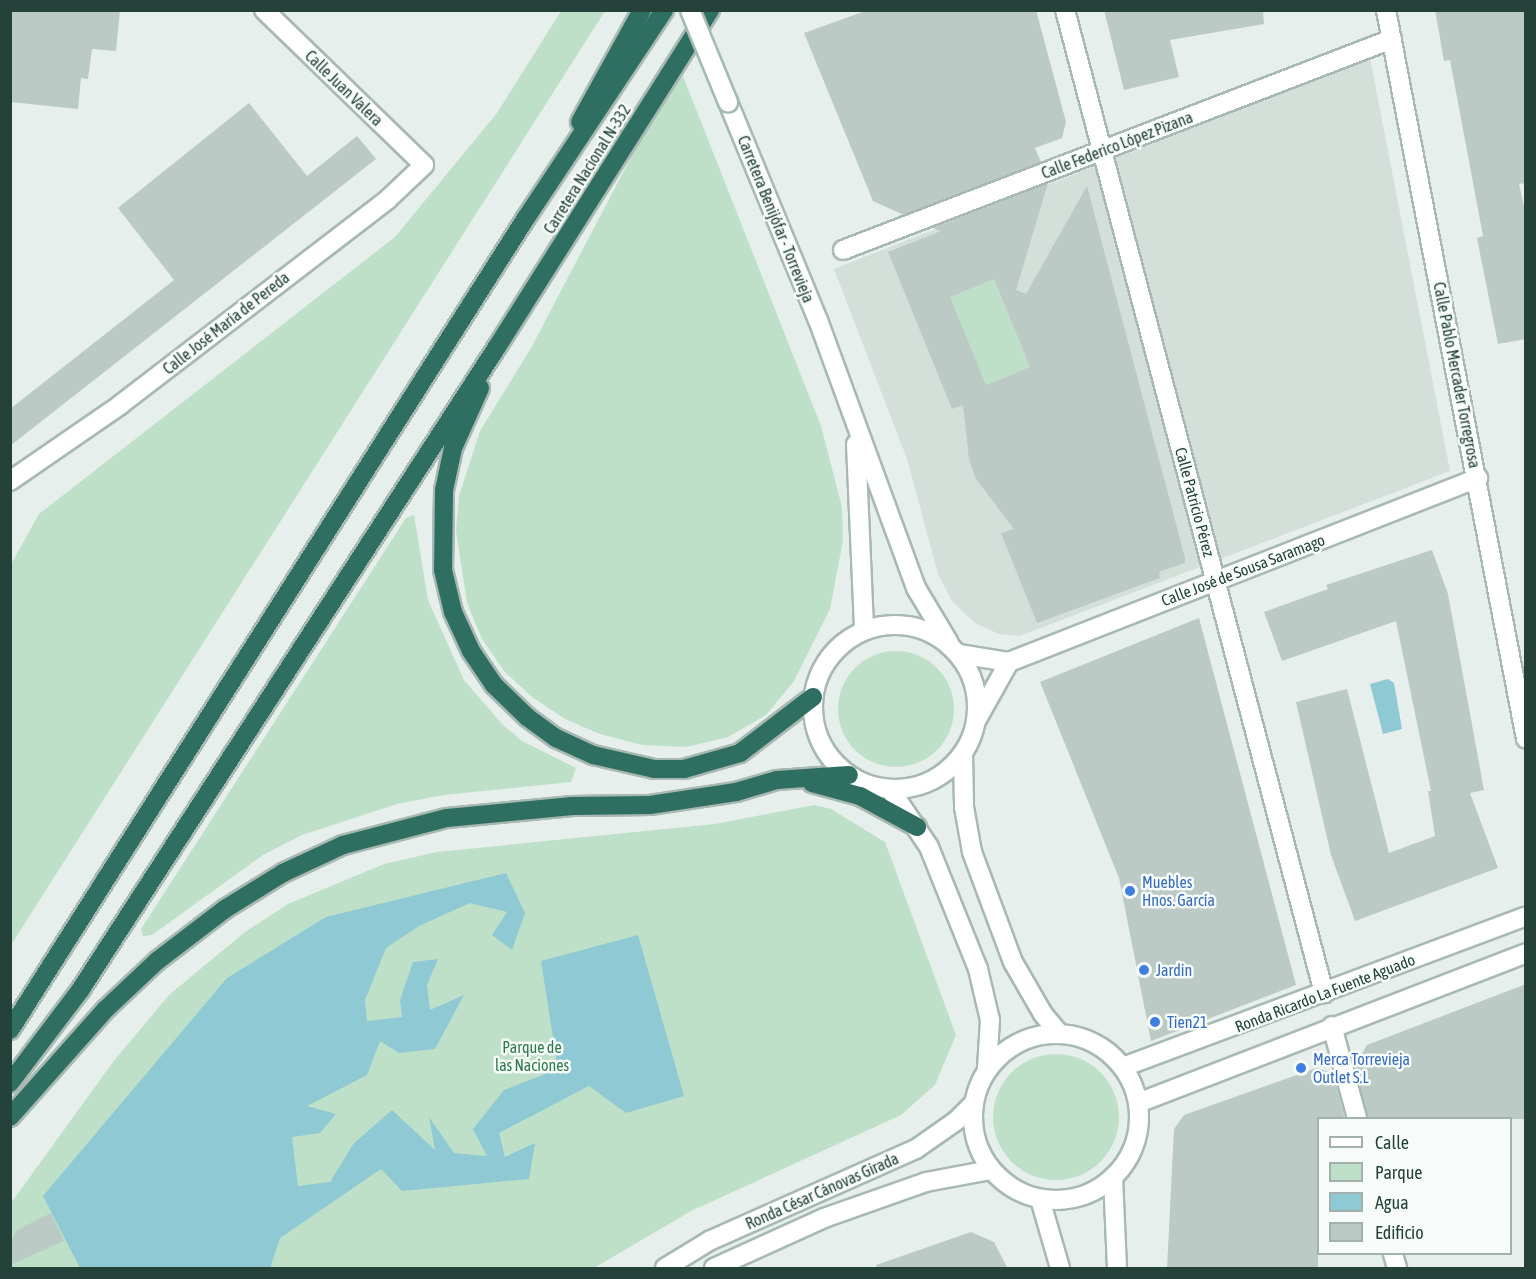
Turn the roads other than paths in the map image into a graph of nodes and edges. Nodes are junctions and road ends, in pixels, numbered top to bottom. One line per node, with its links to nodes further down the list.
1 (264, 10): 10 (street, Calle Juan Valera)
2 (642, 10): 11 (highway)
3 (664, 10): 11 (highway)
4 (690, 10): 14 (street, Carretera Benijófar - Torrevieja, bridge)
5 (710, 10): 13 (highway, Carretera Nacional N-332)
6 (1065, 10): 9 (street, Calle Patricio Pérez)
7 (1386, 10): 8 (street, Calle Pablo Mercader Torregrosa)
8 (1392, 39): 9 (street, Calle Federico López Pizana); 16 (street, Calle Pablo Mercader Torregrosa)
9 (1103, 150): 12 (street, Calle Federico López Pizana); 18 (street, Calle Patricio Pérez)
10 (424, 165): 15 (street, Calle José María de Pereda)
11 (526, 218): 34 (highway)
12 (843, 250)
13 (497, 347): 22 (highway); 38 (highway)
14 (856, 430): 19 (street, Carretera Benijófar - Torrevieja); 20 (street, Carretera Benijófar - Torrevieja)
15 (16, 477): 17 (street, Calle José María de Pereda)
16 (1478, 478): 18 (street, Calle José de Sousa Saramago); 24 (street, Calle Pablo Mercader Torregrosa)
17 (10, 493)
18 (1215, 581): 21 (street, Calle José de Sousa Saramago); 32 (street, Calle Patricio Pérez)
19 (864, 630): 20 (street); 22 (street)
20 (954, 649): 21 (street); 23 (street)
21 (1009, 662): 23 (street)
22 (813, 697): 26 (street)
23 (976, 721): 25 (street)
24 (1526, 739)
25 (963, 753): 28 (street); 35 (street)
26 (849, 775): 27 (highway); 28 (street)
27 (777, 780): 29 (highway); 41 (highway)
28 (890, 789): 29 (street)
29 (917, 827): 37 (street)
30 (1526, 916): 32 (street, Ronda Ricardo La Fuente Aguado)
31 (1526, 953): 33 (street, Ronda Ricardo La Fuente Aguado)
32 (1324, 993): 36 (street, Ronda Ricardo La Fuente Aguado)
33 (1332, 1026): 39 (street, Ronda Ricardo La Fuente Aguado); 42 (street)
34 (10, 1030)
35 (1060, 1034): 36 (street); 37 (street)
36 (1123, 1067): 39 (street)
37 (987, 1068): 40 (street)
38 (10, 1083)
39 (1138, 1103): 44 (street)
40 (973, 1104): 43 (street); 46 (street, Ronda César Cánovas Girada)
41 (10, 1117)
42 (1356, 1117)
43 (991, 1170): 45 (street); 47 (street, Ronda César Cánovas Girada)
44 (1113, 1177): 45 (street); 49 (street)
45 (1040, 1199): 48 (street)
46 (664, 1269)
47 (714, 1269)
48 (1060, 1269)
49 (1117, 1269)

